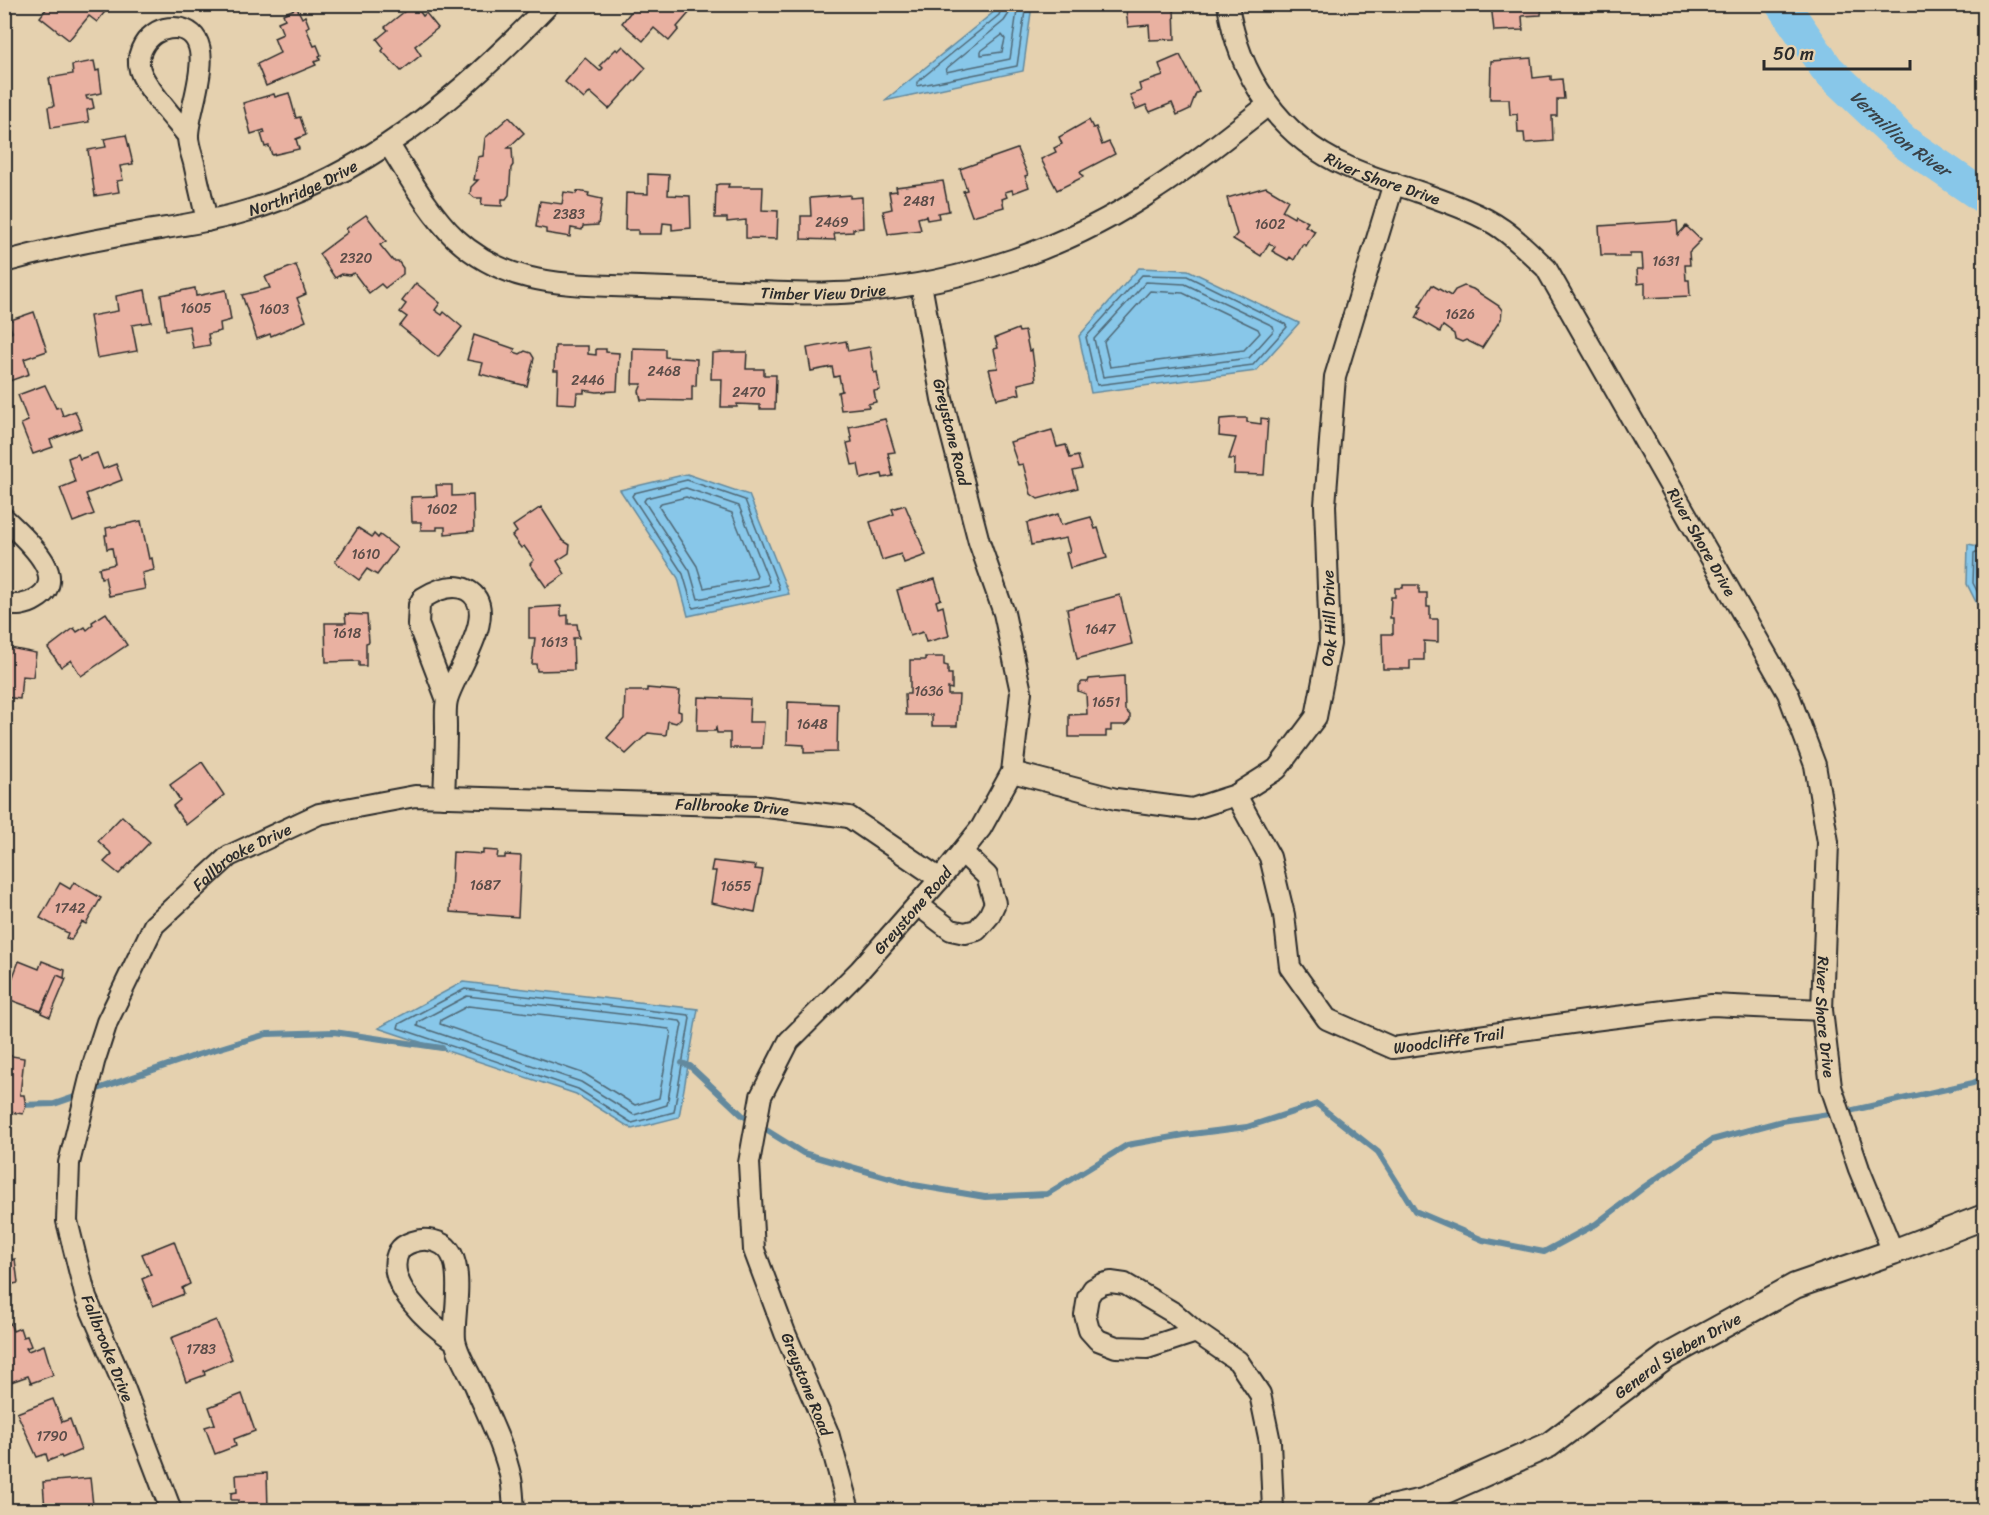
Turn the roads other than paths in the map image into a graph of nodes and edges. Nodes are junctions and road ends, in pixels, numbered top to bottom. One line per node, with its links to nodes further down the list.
1 (549, 4): 5 (street, Northridge Drive)
2 (1228, 4): 3 (street, River Shore Drive)
3 (1268, 105): 6 (street, River Shore Drive); 9 (street, Timber View Drive)
4 (188, 136): 4 (street); 7 (street)
5 (389, 145): 7 (street, Northridge Drive); 9 (street, Timber View Drive)
6 (1394, 183): 14 (street, Oak Hill Drive); 19 (street, River Shore Drive)
7 (207, 221): 8 (street, Northridge Drive)
8 (4, 262)
9 (921, 284): 13 (street, Greystone Road)
10 (4, 518): 11 (street)
11 (4, 603)
12 (447, 700): 12 (street); 15 (street)
13 (1012, 772): 14 (street, Oak Hill Drive); 16 (street, Greystone Road)
14 (1236, 795): 19 (street, Woodcliffe Trail)
15 (444, 797): 17 (street, Fallbrooke Drive); 24 (street, Fallbrooke Drive)
16 (962, 852): 17 (street, Greystone Road); 18 (street)
17 (940, 879): 18 (street, Greystone Road)
18 (918, 905): 26 (street, Greystone Road)
19 (1822, 1010): 21 (street, River Shore Drive)
20 (1984, 1217): 21 (street, General Sieben Drive)
21 (1893, 1252): 28 (street, General Sieben Drive)
22 (1196, 1332): 22 (street); 27 (street)
23 (455, 1341): 23 (street); 25 (street)
24 (171, 1510)
25 (514, 1510)
26 (849, 1510)
27 (1273, 1510)
28 (1381, 1510)

